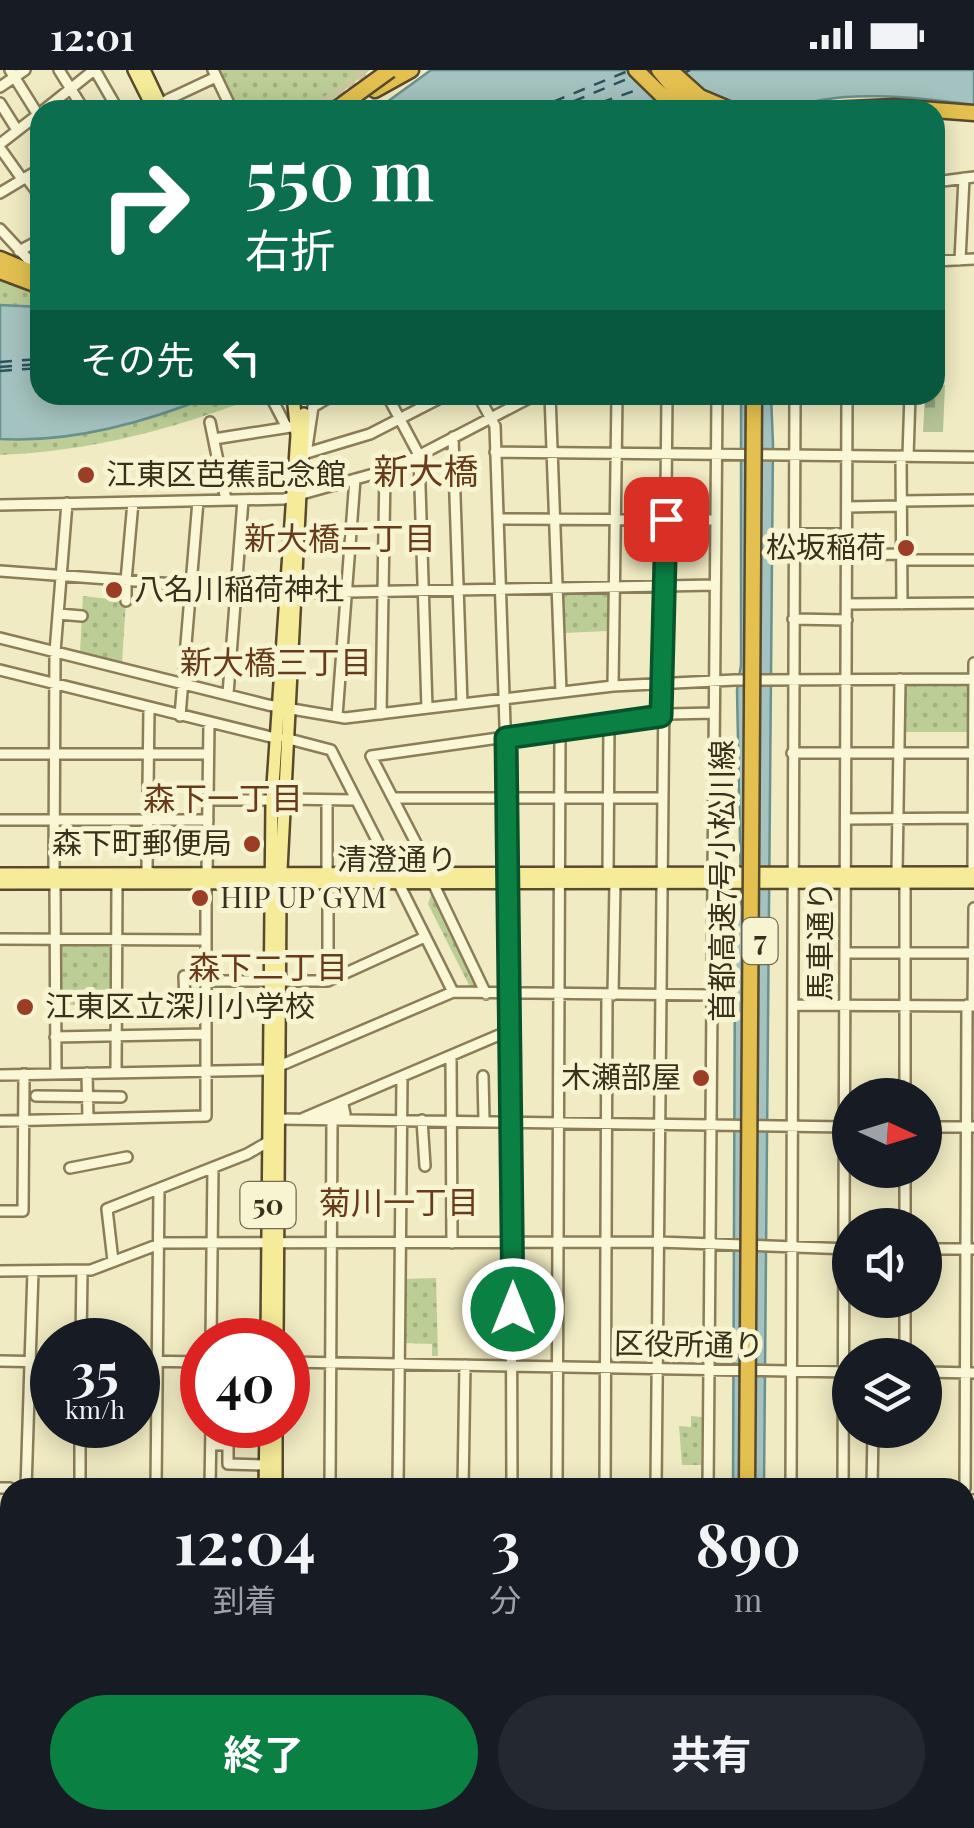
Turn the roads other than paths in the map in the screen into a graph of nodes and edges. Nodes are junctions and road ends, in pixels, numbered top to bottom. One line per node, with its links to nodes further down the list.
1 (26, 70): 12 (street)
2 (59, 70): 15 (street)
3 (95, 70): 15 (street); 19 (street)
4 (134, 70): 20 (main road)
5 (144, 70): 21 (main road)
6 (390, 70): 24 (highway, bridge)
7 (408, 70): 25 (highway, bridge)
8 (636, 70): 26 (highway)
9 (646, 70): 27 (highway)
10 (659, 70): 28 (highway)
11 (670, 70): 29 (highway)
12 (12, 74): 14 (street); 16 (street)
13 (214, 74): 22 (street); 23 (street)
14 (0, 87)
15 (71, 88): 17 (street); 18 (street)
16 (30, 100)
17 (57, 100)
18 (78, 100)
19 (112, 100)
20 (152, 100)
21 (154, 100)
22 (167, 100)
23 (227, 100)
24 (349, 100)
25 (362, 100)
26 (668, 100)
27 (671, 100)
28 (684, 100)
29 (707, 100)
30 (0, 102): 36 (street)
31 (945, 110): 32 (highway)
32 (974, 113)
33 (945, 119): 35 (highway)
34 (30, 121): 36 (street)
35 (974, 122)
36 (18, 130): 37 (street)
37 (0, 146): 39 (street)
38 (30, 175): 39 (street)
39 (24, 178): 41 (street); 42 (street)
40 (969, 178): 48 (street)
41 (30, 185)
42 (0, 193)
43 (0, 229): 45 (street)
44 (30, 245): 45 (street)
45 (19, 251): 50 (street)
46 (974, 258): 48 (street)
47 (0, 259): 51 (highway)
48 (960, 260): 49 (street)
49 (945, 261)
50 (30, 263)
51 (30, 270)
52 (0, 271): 53 (highway)
53 (30, 282)
54 (277, 405): 75 (street)
55 (292, 405): 75 (main road, 50)
56 (302, 405): 81 (main road, 50)
57 (316, 405): 71 (street)
58 (392, 405): 73 (street)
59 (427, 405): 73 (street)
60 (483, 405): 72 (street)
61 (516, 405): 72 (street)
62 (551, 405): 79 (street)
63 (616, 405): 82 (street)
64 (667, 405): 80 (street)
65 (717, 405): 83 (street)
66 (754, 405): 341 (highway, 首都高速7号小松川線 / 7, bridge)
67 (763, 405): 342 (highway, 首都高速7号小松川線 / 7)
68 (795, 405): 84 (street)
69 (847, 405): 86 (street, 馬車通り)
70 (909, 405): 87 (street)
71 (313, 407): 81 (street)
72 (490, 418): 76 (street); 78 (street)
73 (400, 419): 81 (street); 85 (street)
74 (210, 422): 77 (street)
75 (292, 426): 77 (street); 91 (main road, 50)
76 (453, 437): 85 (street); 122 (street)
77 (214, 439): 92 (street)
78 (495, 452): 79 (street); 101 (street)
79 (553, 452): 82 (street); 102 (street)
80 (666, 452): 82 (street); 83 (street); 104 (street)
81 (307, 453): 91 (main road, 50)
82 (616, 453): 103 (street)
83 (716, 453): 84 (street); 105 (street)
84 (794, 454): 86 (street); 106 (street)
85 (419, 455): 89 (street); 121 (street)
86 (847, 455): 87 (street); 100 (street, 馬車通り)
87 (905, 456): 88 (street); 98 (street)
88 (974, 457)
89 (384, 471): 90 (street); 124 (street)
90 (355, 480): 91 (street); 123 (street)
91 (297, 495): 93 (street); 125 (main road, 50)
92 (226, 500): 93 (street); 95 (street)
93 (244, 500): 120 (street)
94 (974, 500): 98 (street)
95 (198, 501): 96 (street); 115 (street)
96 (133, 502): 97 (street); 113 (street)
97 (67, 503): 99 (street); 112 (street)
98 (902, 503): 100 (street); 109 (street)
99 (0, 504)
100 (847, 507): 107 (street, 馬車通り)
101 (498, 518): 102 (street); 118 (street)
102 (555, 518): 103 (street); 119 (street)
103 (615, 519): 104 (street); 117 (street)
104 (666, 519): 105 (street); 116 (street)
105 (716, 520): 114 (street)
106 (794, 534): 107 (street); 132 (street)
107 (847, 534): 108 (street, 馬車通り)
108 (847, 555): 109 (street); 127 (street, 馬車通り)
109 (902, 557): 110 (street); 128 (street)
110 (974, 560)
111 (0, 571): 112 (street)
112 (61, 576): 113 (street); 130 (street)
113 (126, 583): 115 (street); 126 (street)
114 (715, 585): 116 (street); 142 (street)
115 (191, 586): 120 (street); 144 (street)
116 (665, 586): 117 (street); 143 (street)
117 (614, 587): 119 (street); 146 (street)
118 (500, 588): 119 (street); 122 (street); 149 (street)
119 (558, 588): 147 (street)
120 (236, 590): 125 (street); 148 (street)
121 (422, 590): 122 (street); 124 (street); 152 (street)
122 (458, 590): 150 (street)
123 (346, 592): 124 (street); 125 (street); 157 (street)
124 (382, 592): 155 (street)
125 (290, 593): 151 (main road, 50)
126 (126, 601)
127 (847, 604): 128 (street); 133 (street, 馬車通り)
128 (902, 604): 129 (street)
129 (974, 604)
130 (58, 614): 131 (street); 135 (street)
131 (82, 616)
132 (793, 619): 133 (street); 140 (street)
133 (848, 620): 141 (street, 馬車通り)
134 (0, 638): 135 (street)
135 (56, 652): 144 (street); 145 (street)
136 (974, 663): 139 (street)
137 (0, 670): 145 (street)
138 (900, 679): 139 (street); 141 (street); 166 (street)
139 (974, 679): 167 (street)
140 (792, 680): 141 (street); 142 (street); 164 (street)
141 (848, 680): 165 (street, 馬車通り)
142 (714, 681): 143 (street); 154 (street)
143 (664, 683): 146 (street); 158 (street)
144 (183, 684): 148 (street); 156 (street)
145 (55, 686): 153 (street); 169 (street)
146 (613, 686): 147 (street)
147 (561, 692): 149 (street)
148 (228, 694): 151 (street)
149 (505, 699): 150 (street); 163 (street)
150 (462, 704): 152 (street)
151 (282, 706): 157 (street); 162 (main road, 50)
152 (427, 708): 155 (street)
153 (149, 709): 156 (street); 170 (street)
154 (714, 713): 158 (street); 191 (street)
155 (381, 714): 157 (street)
156 (180, 716): 159 (street)
157 (336, 716)
158 (661, 716): 160 (street); 175 (street)
159 (208, 723): 162 (street); 171 (street)
160 (609, 723): 161 (street); 177 (street)
161 (560, 730): 163 (street); 174 (street)
162 (280, 738): 176 (main road, 50); 179 (street)
163 (506, 738): 172 (street); 173 (street)
164 (792, 753): 165 (street); 192 (street)
165 (847, 753): 166 (street); 183 (street, 馬車通り)
166 (897, 753): 167 (street); 181 (street)
167 (974, 753): 182 (street)
168 (0, 754): 169 (street)
169 (55, 754): 170 (street); 185 (street)
170 (148, 754): 171 (street); 186 (street)
171 (208, 754): 178 (street)
172 (394, 798): 173 (street); 201 (street)
173 (508, 798): 174 (street); 202 (street)
174 (559, 798): 177 (street); 196 (street)
175 (660, 798): 177 (street); 198 (street)
176 (278, 799): 178 (street); 180 (street); 204 (main road, 50)
177 (608, 799): 197 (street)
178 (208, 800): 187 (street)
179 (356, 800): 180 (street); 200 (street)
180 (327, 801): 199 (street)
181 (897, 818): 182 (street); 183 (street); 194 (street)
182 (973, 818): 189 (street)
183 (847, 819): 193 (street, 馬車通り)
184 (0, 820): 185 (street)
185 (55, 820): 186 (street); 195 (street)
186 (147, 820): 187 (street); 190 (street)
187 (208, 820): 203 (street)
188 (0, 874): 195 (main road, 清澄通り)
189 (973, 874): 194 (main road, 清澄通り)
190 (153, 876): 195 (main road, 清澄通り); 203 (main road, 清澄通り)
191 (712, 878): 192 (main road, 清澄通り); 198 (main road, 清澄通り); 227 (street)
192 (792, 878): 193 (main road, 清澄通り); 229 (street)
193 (846, 878): 194 (main road, 清澄通り); 216 (street, 馬車通り)
194 (901, 878): 205 (main road, 清澄通り); 214 (street)
195 (55, 879): 206 (main road, 清澄通り); 207 (main road, 清澄通り); 211 (street)
196 (559, 879): 197 (main road, 清澄通り); 202 (main road, 清澄通り); 224 (street)
197 (611, 879): 198 (main road, 清澄通り); 225 (street)
198 (660, 879): 226 (street)
199 (328, 880): 200 (main road, 清澄通り); 204 (main road, 清澄通り); 218 (street)
200 (397, 880): 201 (main road, 清澄通り); 209 (street)
201 (434, 880): 202 (main road, 清澄通り); 222 (street)
202 (510, 880): 223 (street)
203 (206, 881): 204 (main road, 清澄通り); 207 (main road, 清澄通り); 213 (street)
204 (277, 881): 220 (main road, 50)
205 (974, 882)
206 (0, 883)
207 (117, 884): 212 (street)
208 (974, 908): 215 (street)
209 (425, 937): 218 (street); 221 (street)
210 (0, 939): 211 (street)
211 (55, 939): 212 (street); 236 (street)
212 (117, 939): 213 (street); 235 (street)
213 (206, 940): 219 (street)
214 (905, 953): 215 (street); 216 (street); 231 (street)
215 (974, 953): 232 (street)
216 (846, 954): 230 (street, 馬車通り)
217 (184, 976): 228 (street)
218 (328, 980): 220 (street)
219 (206, 981): 220 (street); 228 (street)
220 (274, 981): 238 (main road, 50)
221 (453, 992): 222 (street); 238 (street)
222 (486, 994): 223 (street)
223 (511, 994): 224 (street); 233 (street)
224 (559, 994): 225 (street); 261 (street)
225 (610, 995): 226 (street); 262 (street)
226 (661, 995): 227 (street); 264 (street)
227 (711, 996): 266 (street)
228 (206, 1002): 234 (street)
229 (793, 1005): 230 (street); 267 (street)
230 (845, 1005): 231 (street); 247 (street, 馬車通り)
231 (905, 1006): 232 (street); 248 (street)
232 (971, 1006): 270 (street)
233 (511, 1030): 237 (street); 260 (street)
234 (205, 1034): 235 (street); 239 (street)
235 (116, 1036): 236 (street); 240 (street)
236 (56, 1038): 243 (street)
237 (452, 1056): 246 (street); 258 (street)
238 (274, 1068): 239 (street); 253 (main road, 50); 271 (main road, 50)
239 (205, 1071): 240 (street); 252 (street)
240 (116, 1072): 241 (street)
241 (86, 1073): 243 (street); 250 (street)
242 (24, 1074): 243 (street); 244 (street); 254 (street)
243 (56, 1074)
244 (0, 1075)
245 (483, 1076): 259 (street)
246 (402, 1078): 255 (street); 256 (street)
247 (846, 1078)
248 (905, 1078)
249 (36, 1096): 250 (street)
250 (87, 1097): 251 (street); 252 (street)
251 (121, 1097)
252 (88, 1118): 254 (street)
253 (279, 1119): 255 (street); 279 (main road, 50)
254 (23, 1120): 263 (street); 277 (street)
255 (301, 1120): 265 (street)
256 (402, 1120): 257 (street); 265 (street); 286 (street)
257 (422, 1120): 258 (street); 273 (street)
258 (452, 1120): 259 (street); 281 (street)
259 (484, 1120): 260 (street)
260 (512, 1120): 261 (street); 282 (street)
261 (559, 1120): 262 (street); 283 (street)
262 (606, 1120): 264 (street); 284 (street)
263 (0, 1121)
264 (660, 1121): 266 (street); 285 (street)
265 (332, 1122): 280 (street)
266 (710, 1123): 267 (street); 287 (street)
267 (792, 1127): 268 (street); 290 (street)
268 (832, 1127)
269 (942, 1127): 270 (street)
270 (970, 1127): 292 (street)
271 (268, 1142): 275 (street); 279 (main road, 50)
272 (128, 1157): 274 (street)
273 (424, 1166)
274 (70, 1168)
275 (213, 1168): 276 (street); 278 (street)
276 (160, 1189): 288 (street); 293 (street)
277 (0, 1211)
278 (212, 1242): 279 (street); 288 (street); 300 (street)
279 (272, 1242): 280 (street); 301 (main road, 50); 302 (main road, 50)
280 (332, 1242): 286 (street); 306 (street)
281 (452, 1242): 282 (street); 286 (street)
282 (512, 1242): 283 (street); 309 (street)
283 (559, 1242): 284 (street); 310 (street)
284 (606, 1242): 285 (street); 311 (street)
285 (658, 1242): 287 (street); 312 (street)
286 (400, 1243): 307 (street)
287 (710, 1243): 290 (street); 313 (street)
288 (159, 1244): 293 (street); 299 (street)
289 (832, 1248): 290 (street)
290 (792, 1249): 314 (street)
291 (942, 1249): 292 (street)
292 (969, 1249): 317 (street)
293 (113, 1262): 296 (street)
294 (0, 1271): 295 (street)
295 (33, 1271): 296 (street); 297 (street)
296 (82, 1272): 298 (street)
297 (31, 1318)
298 (81, 1318)
299 (158, 1318)
300 (212, 1318)
301 (268, 1318)
302 (276, 1318)
303 (0, 1361): 304 (street)
304 (30, 1361): 327 (street)
305 (310, 1363): 306 (street, 区役所通り)
306 (330, 1363): 307 (street, 区役所通り); 333 (street)
307 (399, 1365): 308 (street, 区役所通り); 334 (street)
308 (466, 1365): 309 (street, 区役所通り); 335 (street)
309 (513, 1366): 310 (street, 区役所通り); 336 (street)
310 (558, 1367): 311 (street, 区役所通り); 337 (street)
311 (605, 1368): 312 (street, 区役所通り); 338 (street)
312 (657, 1369): 313 (street, 区役所通り); 339 (street)
313 (709, 1369): 314 (street, 区役所通り); 340 (street)
314 (792, 1372): 315 (street, 区役所通り); 343 (street)
315 (832, 1372)
316 (942, 1372): 317 (street)
317 (969, 1373): 346 (street)
318 (80, 1448): 328 (street)
319 (157, 1448): 329 (street)
320 (211, 1448): 330 (street)
321 (228, 1448): 326 (street)
322 (266, 1448): 326 (main road)
323 (276, 1448): 332 (main road)
324 (843, 1448): 344 (street, 馬車通り)
325 (873, 1448): 345 (street)
326 (266, 1464): 331 (main road)
327 (26, 1478)
328 (80, 1478)
329 (156, 1478)
330 (210, 1478)
331 (266, 1478)
332 (276, 1478)
333 (330, 1478)
334 (398, 1478)
335 (463, 1478)
336 (512, 1478)
337 (557, 1478)
338 (604, 1478)
339 (656, 1478)
340 (708, 1478)
341 (747, 1478)
342 (756, 1478)
343 (791, 1478)
344 (842, 1478)
345 (872, 1478)
346 (964, 1478)

